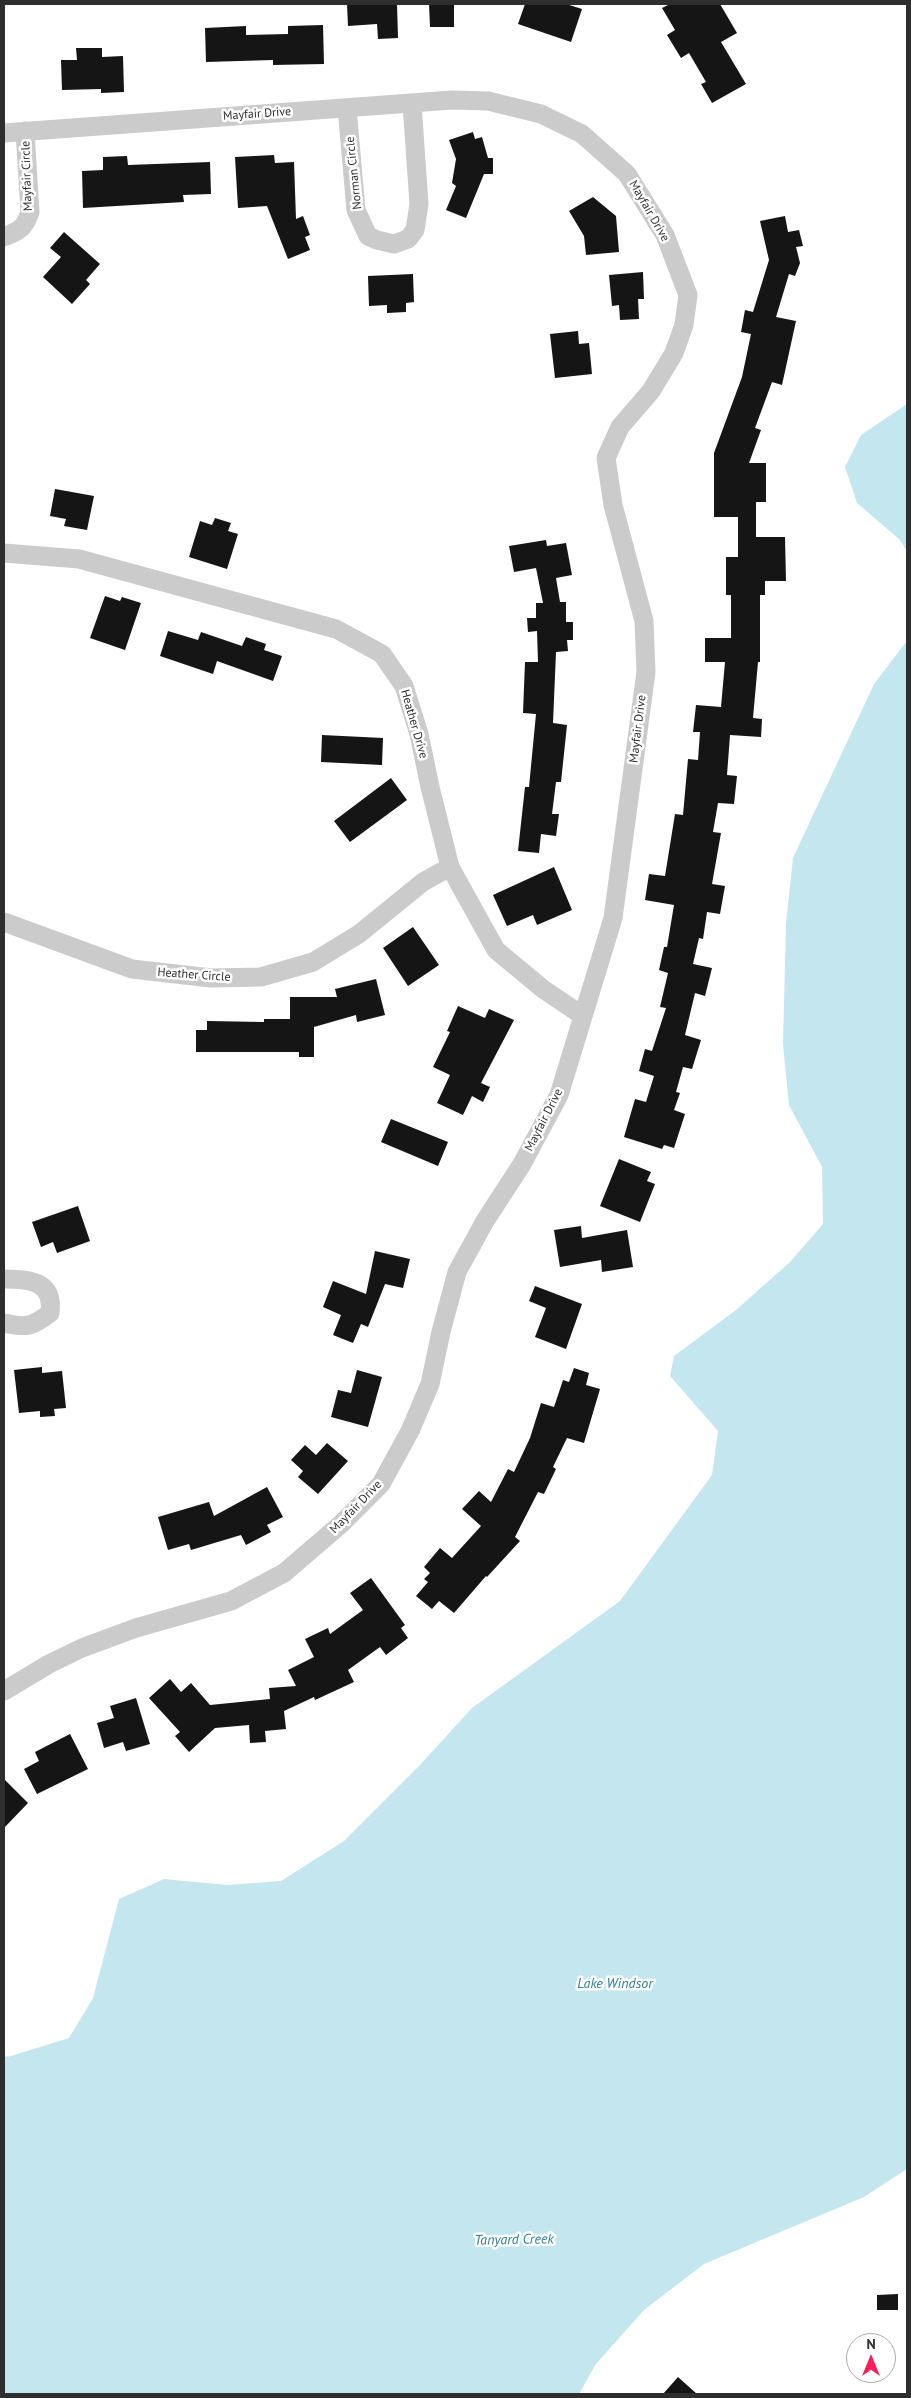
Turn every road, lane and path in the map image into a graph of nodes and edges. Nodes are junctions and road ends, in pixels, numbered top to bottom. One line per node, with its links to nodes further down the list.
1 (412, 104): 2 (street, Mayfair Drive); 2 (street, Norman Circle); 9 (street, Mayfair Drive)
2 (347, 108): 3 (street, Mayfair Drive)
3 (25, 131): 4 (street, Mayfair Drive); 5 (street, Mayfair Circle)
4 (4, 133)
5 (4, 237)
6 (4, 553): 7 (street, Heather Drive)
7 (450, 867): 8 (street, Heather Circle); 9 (street, Heather Drive)
8 (4, 922)
9 (583, 1016): 12 (street, Mayfair Drive)
10 (4, 1279): 11 (street)
11 (4, 1323)
12 (4, 1691)

